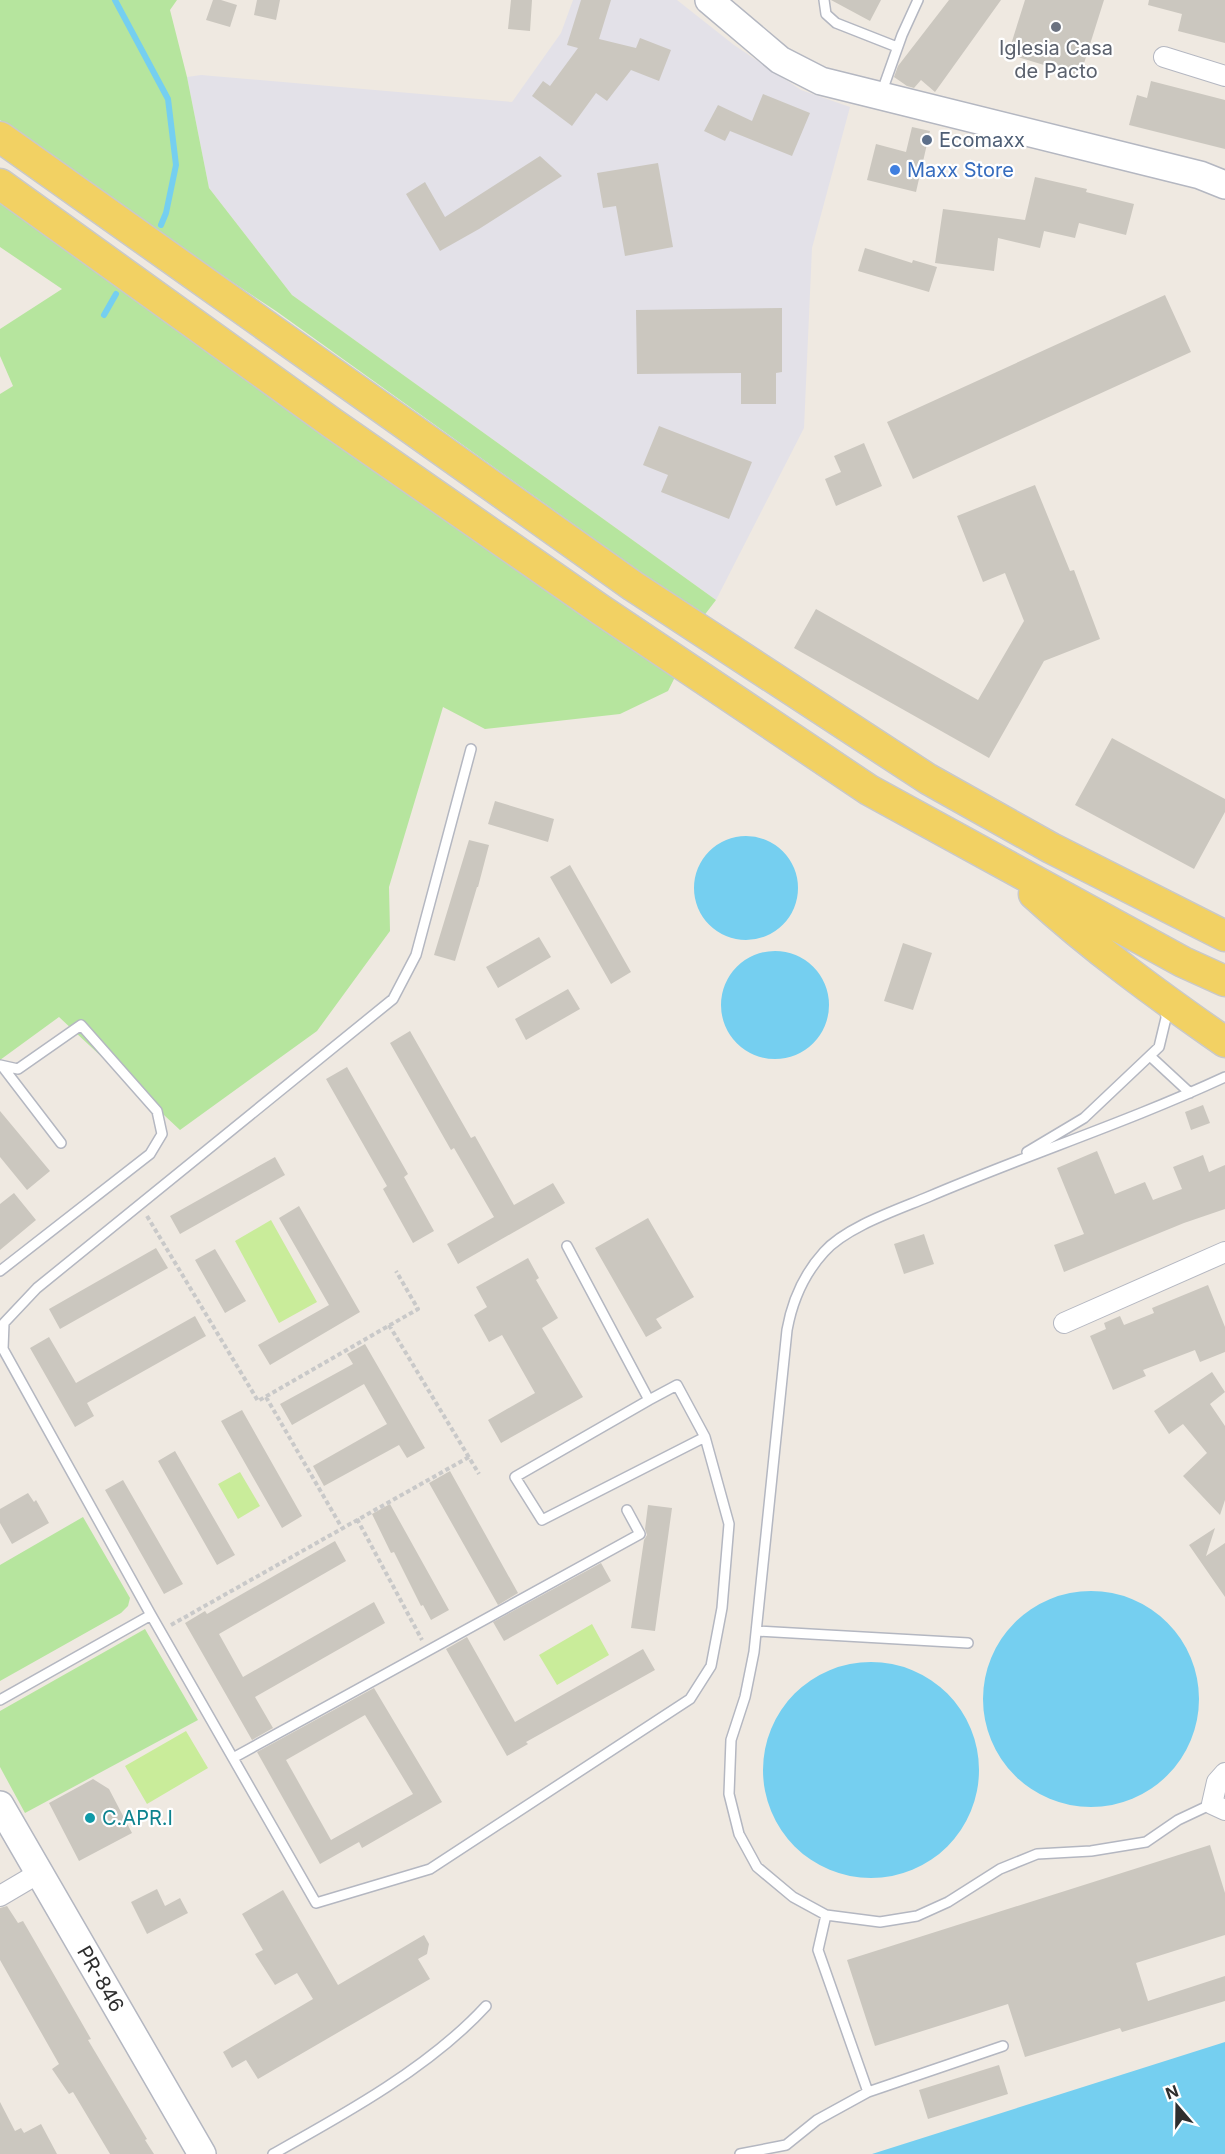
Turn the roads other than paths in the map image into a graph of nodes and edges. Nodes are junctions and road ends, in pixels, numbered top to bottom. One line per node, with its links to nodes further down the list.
1 (709, 0): 7 (street)
2 (824, 0): 4 (lane)
3 (918, 0): 4 (lane)
4 (897, 47): 7 (lane)
5 (1164, 57): 6 (street)
6 (1225, 76)
7 (880, 96): 10 (street)
8 (0, 138): 13 (main road)
9 (0, 184): 12 (main road)
10 (1225, 185)
11 (471, 749): 30 (lane)
12 (996, 860): 14 (main road); 15 (main road)
13 (1225, 936)
14 (1225, 981)
15 (1165, 1000): 16 (main road); 17 (lane)
16 (1225, 1042)
17 (1150, 1056): 20 (lane); 22 (lane)
18 (1, 1065): 21 (lane); 25 (lane)
19 (1225, 1077): 20 (lane)
20 (1190, 1093): 22 (lane)
21 (61, 1143)
22 (1007, 1164): 31 (lane)
23 (567, 1246): 27 (lane)
24 (1225, 1252): 26 (street)
25 (0, 1271)
26 (1064, 1323)
27 (650, 1400): 28 (lane); 28 (lane)
28 (705, 1437): 34 (lane)
29 (627, 1510): 34 (lane)
30 (151, 1616): 33 (lane); 34 (lane)
31 (757, 1631): 32 (lane); 40 (lane)
32 (968, 1643)
33 (0, 1700)
34 (233, 1758)
35 (1225, 1773): 37 (street)
36 (0, 1805): 38 (street, PR-846 / PR-846)
37 (1219, 1807): 40 (lane)
38 (39, 1873): 39 (street); 45 (street, PR-846 / PR-846)
39 (0, 1896)
40 (826, 1915): 43 (lane)
41 (486, 2006): 46 (lane)
42 (1003, 2046): 43 (lane)
43 (868, 2092): 44 (lane)
44 (788, 2150): 47 (lane)
45 (202, 2154)
46 (273, 2154)
47 (740, 2154)

